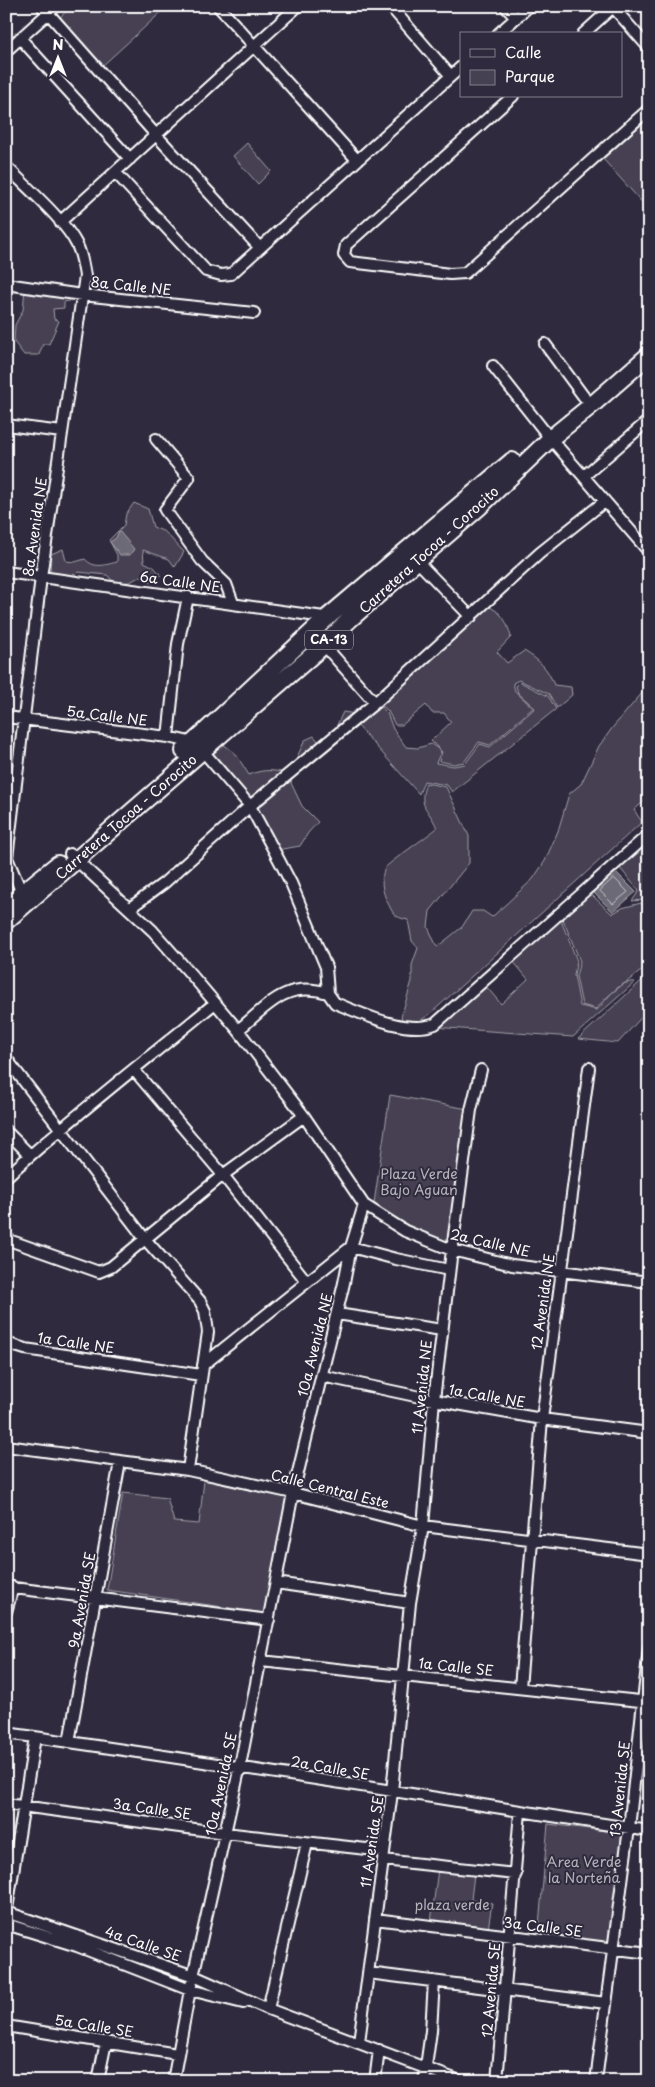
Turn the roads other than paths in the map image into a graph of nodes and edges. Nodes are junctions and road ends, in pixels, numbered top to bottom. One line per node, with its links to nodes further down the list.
1 (56, 6): 8 (street)
2 (218, 6): 13 (street)
3 (298, 6): 13 (street)
4 (390, 6): 17 (street)
5 (505, 6): 9 (street)
6 (529, 6): 9 (street)
7 (613, 7): 11 (street); 14 (street)
8 (45, 10): 12 (street); 20 (street)
9 (516, 18): 10 (street)
10 (500, 32)
11 (585, 32)
12 (20, 38): 15 (street); 21 (street)
13 (254, 46): 20 (street); 22 (street)
14 (649, 48)
15 (6, 50)
16 (460, 68): 17 (street)
17 (452, 76): 22 (street)
18 (511, 98): 19 (street)
19 (649, 108)
20 (156, 135): 21 (street); 26 (street)
21 (130, 159): 24 (street)
22 (357, 160): 26 (street)
23 (6, 166): 25 (street)
24 (115, 172): 25 (street); 26 (street)
25 (60, 222): 28 (street, 8a Avenida NE)
26 (260, 248)
27 (6, 284): 28 (street, 8a Calle NE)
28 (82, 295): 29 (street, 8a Calle NE); 37 (street, 8a Avenida NE)
29 (254, 313)
30 (544, 344): 34 (street)
31 (649, 344): 34 (main road, Carretera Tocoa - Corocito / CA-13)
32 (649, 355): 38 (main road, Carretera Tocoa - Corocito / CA-13)
33 (493, 366): 38 (street)
34 (584, 397): 38 (main road, Carretera Tocoa - Corocito / CA-13)
35 (649, 420): 40 (street)
36 (6, 425): 37 (street)
37 (62, 432): 45 (street, 8a Avenida NE)
38 (548, 435): 40 (street); 43 (main road, Carretera Tocoa - Corocito / CA-13); 48 (main road, Carretera Tocoa - Corocito / CA-13)
39 (156, 439): 47 (street)
40 (584, 476): 41 (street)
41 (604, 501): 42 (street); 49 (street)
42 (649, 552)
43 (418, 562): 49 (street); 50 (main road, Carretera Tocoa - Corocito / CA-13)
44 (6, 572): 45 (street, 6a Calle NE)
45 (41, 577): 46 (street, 6a Calle NE); 54 (street, 8a Avenida NE)
46 (188, 597): 47 (street, 6a Calle NE); 55 (street)
47 (233, 603): 48 (street, 6a Calle NE)
48 (328, 617): 50 (street, 6a Calle NE); 56 (main road, Carretera Tocoa - Corocito / CA-13)
49 (472, 617): 52 (street)
50 (349, 620): 51 (main road, Carretera Tocoa - Corocito / CA-13)
51 (324, 645): 52 (street); 56 (main road, Carretera Tocoa - Corocito / CA-13)
52 (375, 703): 57 (street)
53 (6, 717): 54 (street, 5a Calle NE)
54 (24, 719): 55 (street, 5a Calle NE); 59 (street, 8a Avenida NE)
55 (168, 737): 56 (street, 5a Calle NE)
56 (198, 746): 57 (street); 60 (main road, Carretera Tocoa - Corocito / CA-13)
57 (250, 806): 63 (street); 65 (street)
58 (649, 834): 65 (street)
59 (6, 858): 61 (street)
60 (74, 858): 61 (main road, Carretera Tocoa - Corocito / CA-13); 63 (street)
61 (24, 898): 62 (main road, Carretera Tocoa - Corocito / CA-13); 64 (main road, Carretera Tocoa - Corocito / CA-13)
62 (6, 906)
63 (130, 908): 66 (street)
64 (6, 921)
65 (328, 993): 67 (street)
66 (214, 1003): 67 (street); 70 (street)
67 (238, 1030): 72 (street)
68 (6, 1058): 73 (street)
69 (589, 1068): 84 (street, 12 Avenida NE)
70 (134, 1070): 73 (street); 76 (street)
71 (481, 1070): 82 (street, 11 Avenida NE)
72 (304, 1116): 76 (street); 78 (street)
73 (61, 1128): 75 (street); 80 (street)
74 (6, 1131): 75 (street)
75 (30, 1155): 77 (street)
76 (223, 1175): 80 (street); 85 (street)
77 (6, 1177)
78 (364, 1205): 81 (street, 10a Avenida NE); 82 (street, 2a Calle NE)
79 (6, 1239): 80 (street)
80 (146, 1239): 90 (street)
81 (351, 1247): 83 (street); 85 (street); 87 (street, 10a Avenida NE)
82 (452, 1250): 83 (street, 11 Avenida NE); 84 (street, 2a Calle NE)
83 (449, 1270): 88 (street, 11 Avenida NE)
84 (561, 1271): 86 (street, 2a Calle NE); 93 (street, 12 Avenida NE)
85 (308, 1282): 90 (street)
86 (649, 1282)
87 (337, 1314): 88 (street); 91 (street, 10a Avenida NE)
88 (442, 1330): 92 (street, 11 Avenida NE)
89 (6, 1343): 90 (street, 1a Calle NE)
90 (202, 1370): 97 (street)
91 (322, 1376): 92 (street, 1a Calle NE); 98 (street, 10a Avenida NE)
92 (434, 1400): 93 (street, 1a Calle NE); 99 (street, 11 Avenida NE)
93 (542, 1419): 94 (street, 1a Calle NE); 100 (street, 12 Avenida NE)
94 (649, 1433)
95 (6, 1446): 96 (street, Calle Central Este)
96 (120, 1462): 97 (street, Calle Central Este); 104 (street, 9a Avenida SE)
97 (188, 1470): 98 (street, Calle Central Este)
98 (294, 1493): 99 (street, Calle Central Este); 102 (street, 10a Avenida SE)
99 (423, 1526): 100 (street, Calle Central Este); 105 (street, 11 Avenida SE)
100 (533, 1540): 101 (street, Calle Central Este); 111 (street)
101 (649, 1554)
102 (276, 1583): 105 (street); 107 (street, 10a Avenida SE)
103 (9, 1587): 104 (street); 106 (street)
104 (97, 1598): 107 (street); 115 (street, 9a Avenida SE)
105 (410, 1603): 110 (street, 11 Avenida SE)
106 (6, 1612)
107 (269, 1620): 109 (street, 10a Avenida SE)
108 (649, 1648): 112 (street, 13 Avenida SE)
109 (261, 1661): 110 (street, 1a Calle SE); 116 (street, 10a Avenida SE)
110 (404, 1676): 111 (street, 1a Calle SE); 117 (street, 11 Avenida SE)
111 (520, 1688): 112 (street, 1a Calle SE)
112 (646, 1701): 121 (street, 13 Avenida SE)
113 (6, 1733): 114 (street, 2a Calle SE)
114 (35, 1737): 115 (street, 2a Calle SE); 119 (street)
115 (69, 1742): 116 (street, 2a Calle SE)
116 (240, 1766): 117 (street, 2a Calle SE); 123 (street, 10a Avenida SE)
117 (392, 1792): 120 (street, 2a Calle SE); 125 (street, 11 Avenida SE)
118 (6, 1804): 119 (street, 3a Calle SE)
119 (25, 1806): 123 (street, 3a Calle SE); 127 (street)
120 (520, 1812): 121 (street, 2a Calle SE); 126 (street, 12 Avenida SE)
121 (629, 1828): 122 (street, 2a Calle SE); 131 (street, 13 Avenida SE)
122 (649, 1830)
123 (225, 1833): 124 (street, 3a Calle SE); 134 (street, 10a Avenida SE)
124 (307, 1842): 125 (street, 3a Calle SE); 139 (street)
125 (384, 1855): 126 (street, 3a Calle SE); 128 (street, 11 Avenida SE)
126 (516, 1874): 130 (street, 12 Avenida SE)
127 (6, 1913): 134 (street, 4a Calle SE)
128 (375, 1919): 130 (street, 3a Calle SE); 133 (street, 11 Avenida SE)
129 (6, 1924): 136 (street, 4a Calle SE)
130 (510, 1936): 131 (street, 3a Calle SE); 137 (street, 12 Avenida SE)
131 (614, 1949): 132 (street, 3a Calle SE); 138 (street, 13 Avenida SE)
132 (649, 1954)
133 (368, 1973): 135 (street); 142 (street, 11 Avenida SE)
134 (194, 1976): 136 (street, 10a Avenida SE); 139 (street, 4a Calle SE)
135 (434, 1981): 137 (street); 145 (street)
136 (190, 1990): 139 (street, 4a Calle SE); 144 (street, 10a Avenida SE)
137 (505, 1990): 138 (street); 151 (street, 12 Avenida SE)
138 (606, 2003): 152 (street, 13 Avenida SE)
139 (268, 2009): 142 (street, 4a Calle SE)
140 (6, 2026): 141 (street, 5a Calle SE)
141 (106, 2042): 144 (street, 5a Calle SE); 146 (street)
142 (359, 2042): 143 (street, 4a Calle SE)
143 (379, 2050): 145 (street, 4a Calle SE); 148 (street)
144 (177, 2054): 147 (street, 10a Avenida SE)
145 (426, 2067): 149 (street); 150 (street, 4a Calle SE)
146 (98, 2081)
147 (173, 2081)
148 (375, 2081)
149 (424, 2081)
150 (460, 2081)
151 (497, 2081)
152 (596, 2081)

